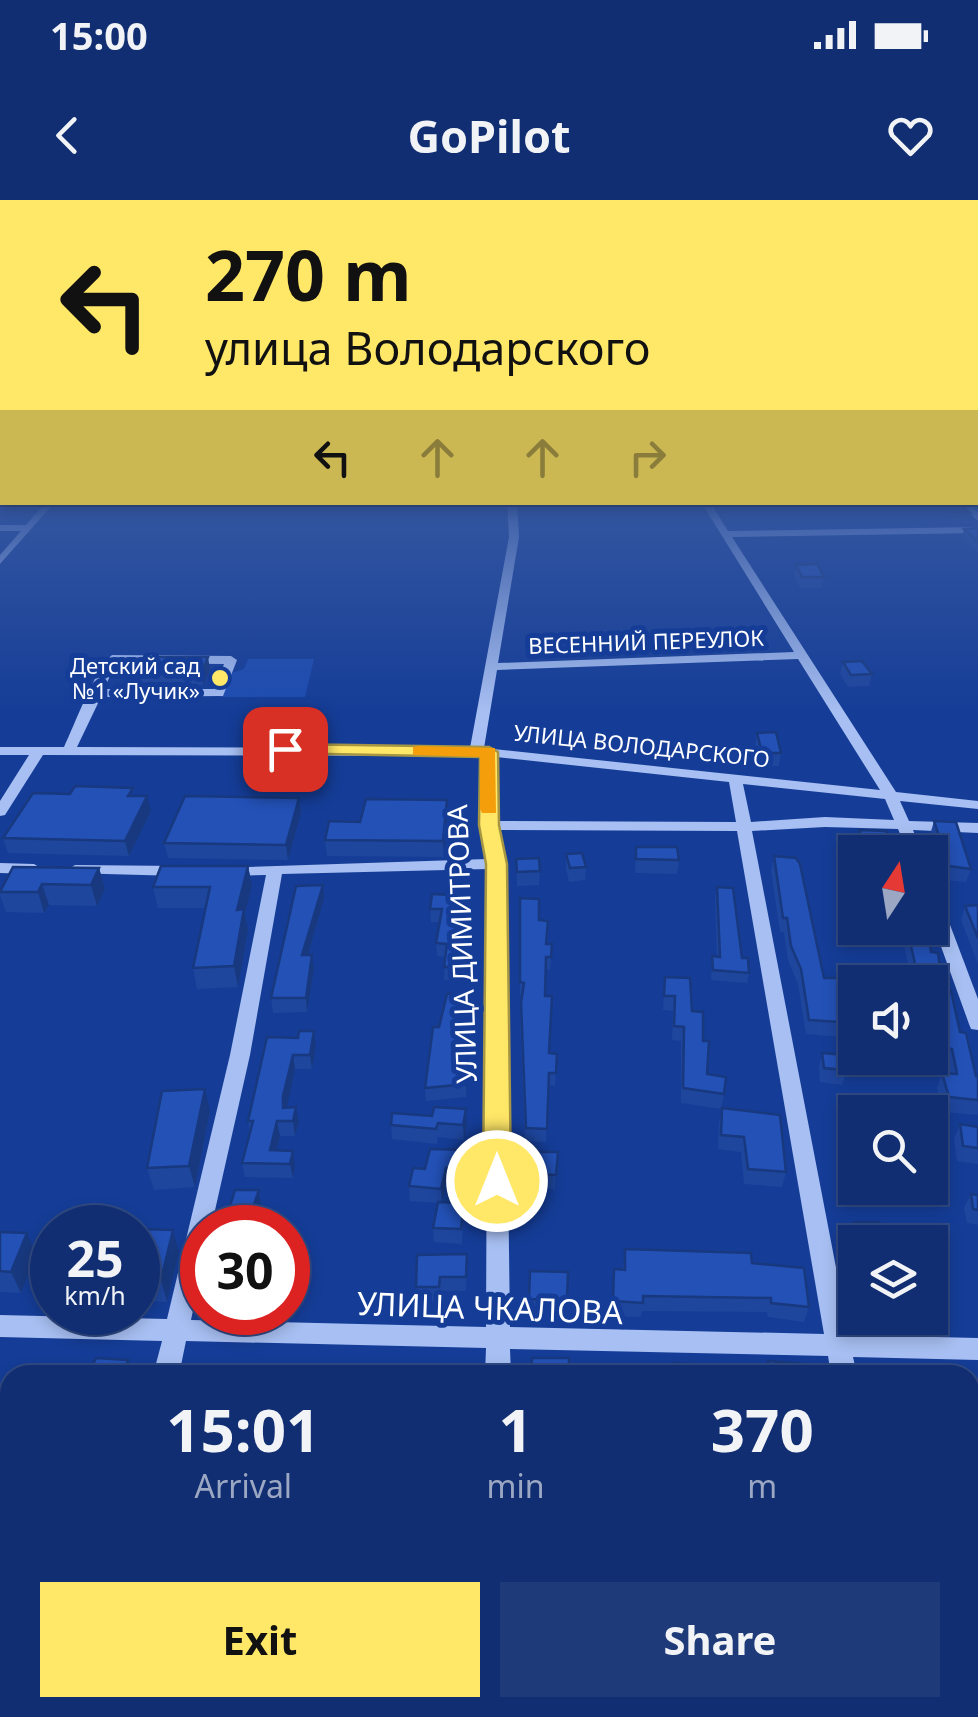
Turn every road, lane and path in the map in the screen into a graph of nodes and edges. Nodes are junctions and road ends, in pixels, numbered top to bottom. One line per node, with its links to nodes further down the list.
1 (508, 571): 5 (street, УЛИЦА ДИМИТРОВА)
2 (748, 571): 3 (street)
3 (802, 655): 5 (street, ВЕСЕННИЙ ПЕРЕУЛОК); 13 (street)
4 (140, 659): 6 (street); 7 (street); 7 (street)
5 (492, 667): 11 (street, УЛИЦА ДИМИТРОВА)
6 (94, 692): 7 (street); 9 (street)
7 (123, 693)
8 (2, 750): 10 (street, УЛИЦА ВОЛОДАРСКОГО)
9 (69, 750): 10 (street, УЛИЦА ВОЛОДАРСКОГО); 11 (street, УЛИЦА ВОЛОДАРСКОГО)
10 (39, 751): 15 (street)
11 (482, 752): 12 (street, УЛИЦА ВОЛОДАРСКОГО); 16 (street, УЛИЦА ДИМИТРОВА)
12 (735, 778): 13 (street, УЛИЦА ВОЛОДАРСКОГО); 18 (street)
13 (890, 794): 14 (street, УЛИЦА ВОЛОДАРСКОГО); 17 (street)
14 (978, 805)
15 (0, 812)
16 (489, 825): 18 (street); 21 (street, УЛИЦА ДИМИТРОВА)
17 (905, 826): 18 (street); 19 (street); 20 (street)
18 (746, 827): 29 (street)
19 (978, 828)
20 (908, 835)
21 (496, 864): 23 (street); 28 (street, УЛИЦА ДИМИТРОВА)
22 (0, 868): 23 (street)
23 (275, 872): 27 (street)
24 (948, 943): 25 (street)
25 (978, 1024)
26 (0, 1326): 27 (street, УЛИЦА ЧКАЛОВА)
27 (178, 1330): 28 (street, УЛИЦА ЧКАЛОВА); 31 (street)
28 (498, 1340): 29 (street, УЛИЦА ЧКАЛОВА); 32 (street, УЛИЦА ДИМИТРОВА)
29 (839, 1348): 30 (street, УЛИЦА ЧКАЛОВА); 33 (street)
30 (978, 1349)
31 (169, 1365)
32 (498, 1365)
33 (842, 1365)

